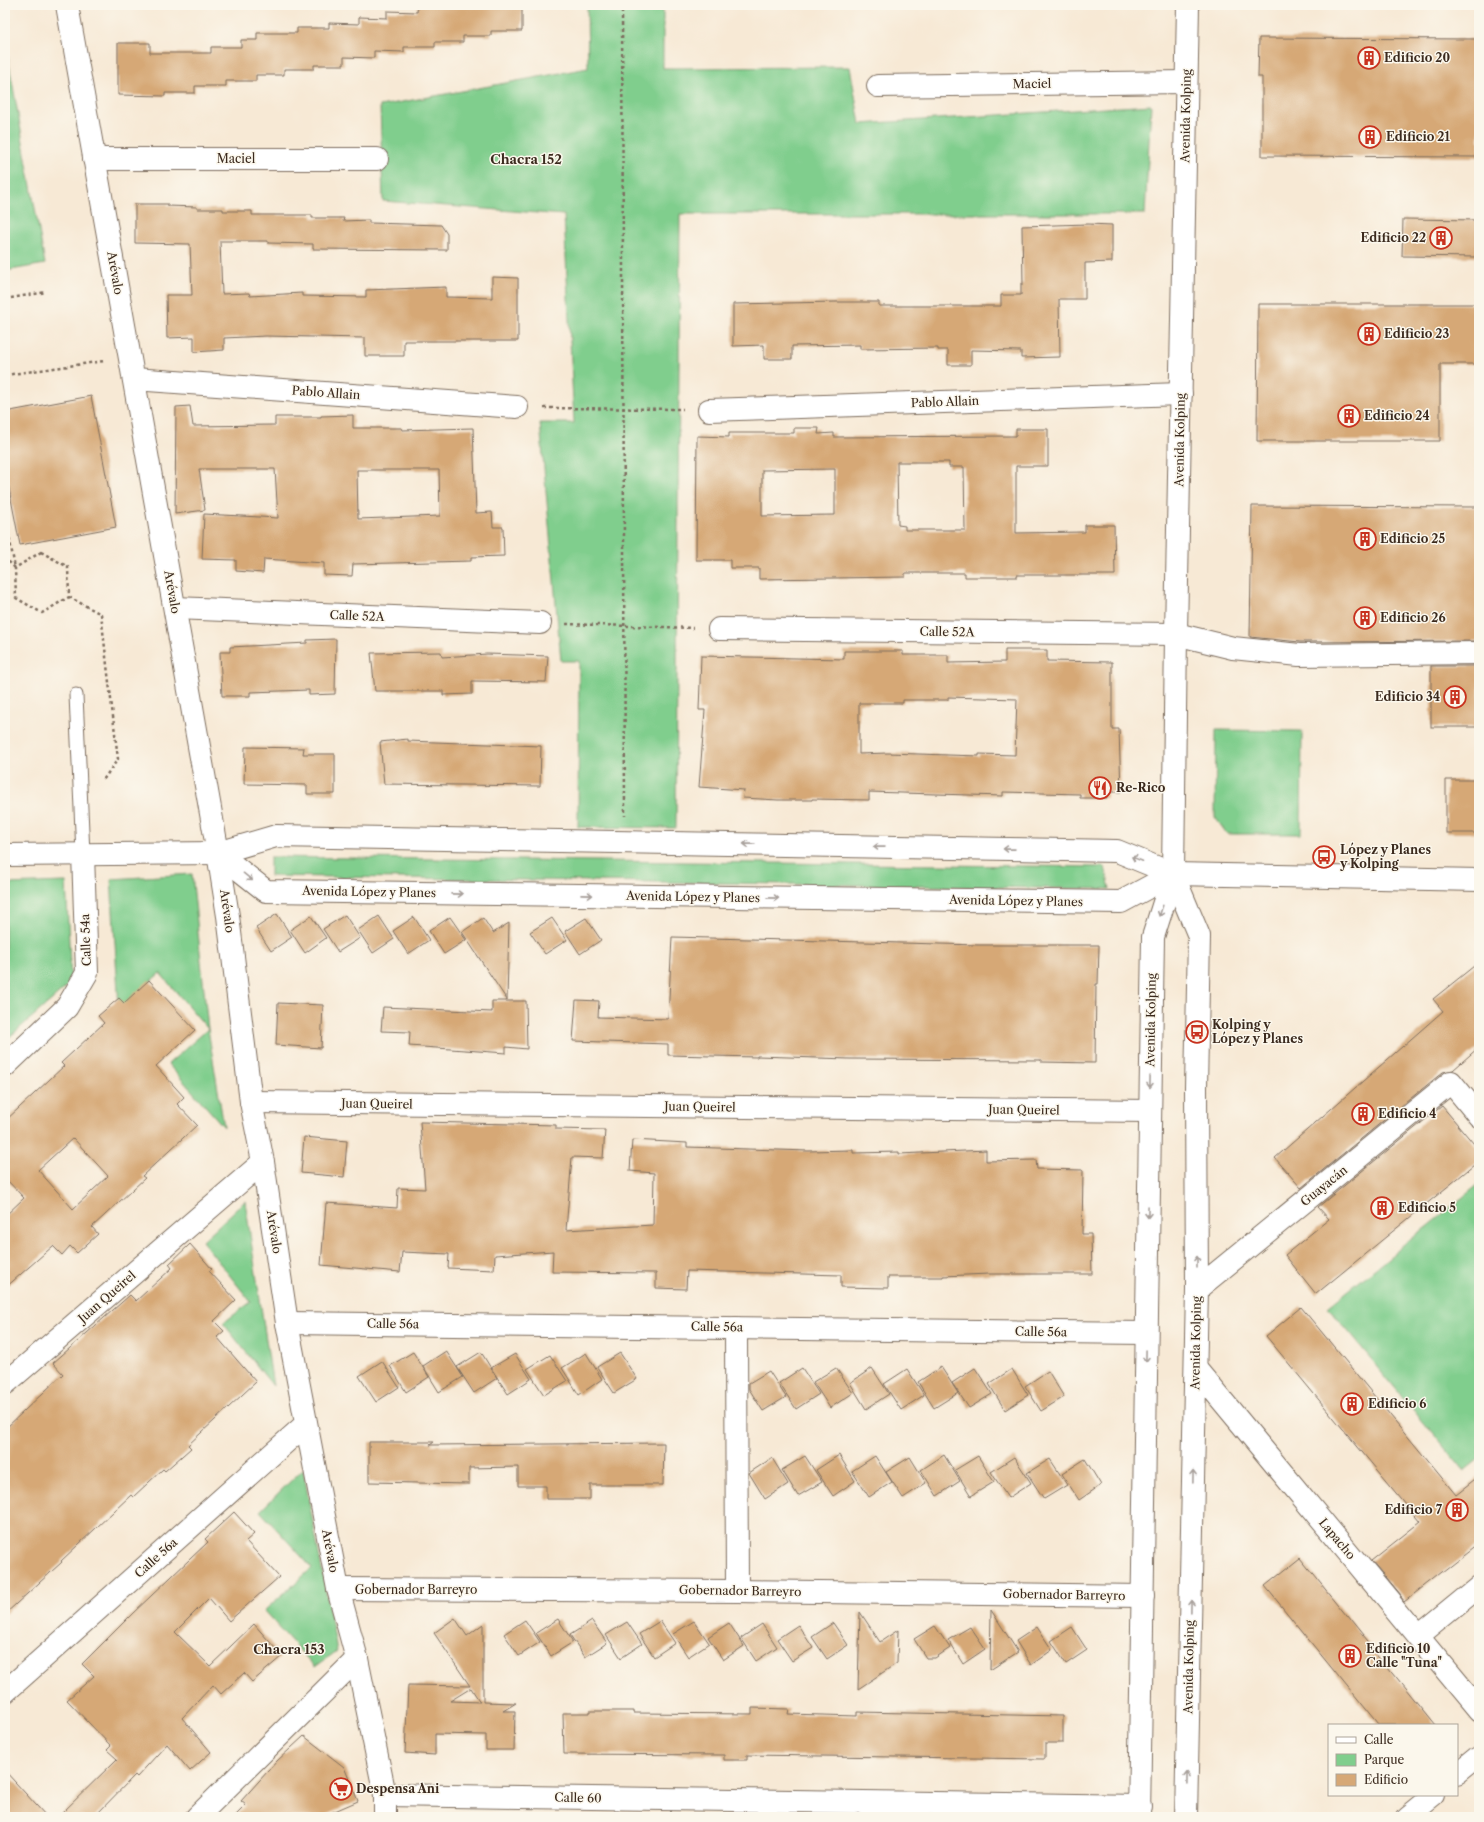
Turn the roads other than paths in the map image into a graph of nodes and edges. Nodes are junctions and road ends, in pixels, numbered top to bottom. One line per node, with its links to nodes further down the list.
1 (67, 5): 5 (street, Arévalo)
2 (1188, 5): 3 (street, Avenida Kolping)
3 (1186, 82): 4 (street, Maciel); 8 (street, Avenida Kolping)
4 (878, 86)
5 (94, 159): 6 (street, Maciel); 7 (street, Arévalo)
6 (378, 159)
7 (134, 379): 9 (street, Pablo Allain); 11 (street, Arévalo)
8 (1181, 394): 10 (street, Pablo Allain); 14 (street, Avenida Kolping)
9 (517, 407)
10 (709, 410)
11 (175, 608): 12 (street, Calle 52A); 17 (street, Arévalo)
12 (540, 623)
13 (719, 629): 14 (street, Calle 52A)
14 (1176, 634): 15 (street, Calle 52A); 20 (street, Avenida Kolping)
15 (1479, 653)
16 (76, 695): 18 (lane)
17 (218, 853): 18 (street, Avenida López y Planes); 20 (street, Avenida López y Planes, one-way to 17); 20 (street, Avenida López y Planes, one-way to 20); 23 (street, Arévalo)
18 (83, 854): 19 (street, Avenida López y Planes); 22 (street, Calle 54a)
19 (5, 855)
20 (1173, 874): 21 (street, Avenida López y Planes); 24 (street, Avenida Kolping, one-way to 24); 27 (street, Avenida Kolping, one-way to 20)
21 (1479, 880)
22 (5, 1066)
23 (251, 1102): 24 (street, Juan Queirel); 26 (street, Arévalo)
24 (1150, 1111): 30 (street, Avenida Kolping, one-way to 30)
25 (1479, 1116): 27 (street, Guayacán)
26 (263, 1162): 28 (street, Arévalo); 32 (street, Juan Queirel)
27 (1197, 1289): 31 (street, Avenida Kolping)
28 (287, 1323): 29 (street, Calle 56a); 33 (street, Arévalo)
29 (736, 1328): 30 (street, Calle 56a); 36 (street)
30 (1146, 1333): 37 (street, Avenida Kolping, one-way to 37)
31 (1196, 1369): 38 (street, Lapacho); 50 (street, Avenida Kolping, one-way to 31)
32 (5, 1384)
33 (306, 1424): 35 (street, Arévalo); 40 (street, Calle 56a)
34 (1479, 1586): 38 (street)
35 (338, 1589): 36 (street, Gobernador Barreyro); 39 (street, Arévalo)
36 (737, 1591): 37 (street, Gobernador Barreyro)
37 (1143, 1596): 47 (street, Avenida Kolping)
38 (1418, 1636): 41 (street, Lapacho)
39 (357, 1659): 44 (street, Arévalo); 48 (street)
40 (5, 1692)
41 (1479, 1710)
42 (1479, 1757): 43 (street)
43 (1458, 1774)
44 (385, 1795): 46 (street, Calle 60); 49 (street, Arévalo)
45 (1431, 1796): 51 (street)
46 (771, 1809): 47 (street, Calle 60)
47 (1140, 1812)
48 (197, 1817)
49 (385, 1817)
50 (1186, 1817)
51 (1406, 1817)

